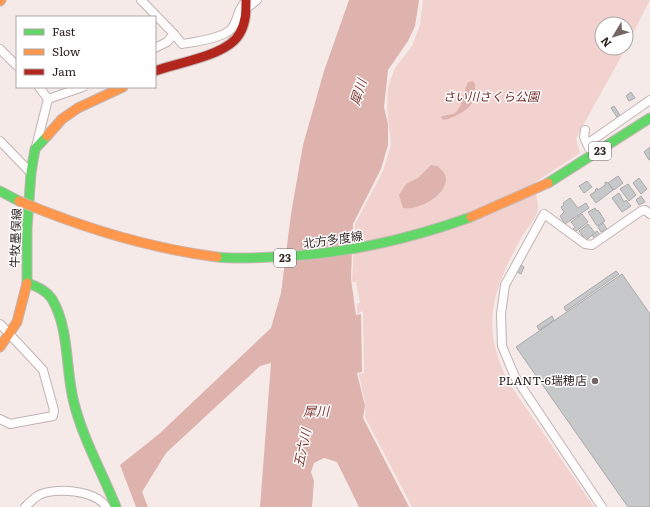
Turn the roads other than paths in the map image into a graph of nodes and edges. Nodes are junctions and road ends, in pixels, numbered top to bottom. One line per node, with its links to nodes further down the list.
1 (140, 0): 4 (street)
2 (257, 0): 3 (street)
3 (246, 3): 4 (street); 8 (main road)
4 (174, 34): 5 (street)
5 (156, 48)
6 (0, 49): 7 (street)
7 (16, 65)
8 (156, 71)
9 (40, 88): 12 (street)
10 (80, 88): 12 (street)
11 (121, 88): 18 (main road)
12 (48, 99): 18 (street)
13 (650, 100): 17 (street)
14 (650, 118): 19 (main road, 北方多度線 / 23)
15 (585, 130): 17 (street)
16 (0, 141): 20 (street)
17 (587, 144): 19 (street)
18 (35, 149): 20 (main road, 牛牧墨俣線)
19 (594, 155): 21 (main road, 北方多度線 / 23, bridge)
20 (31, 173): 23 (main road, 牛牧墨俣線)
21 (0, 191)
22 (650, 214): 31 (street)
23 (27, 283): 25 (main road); 30 (main road, 牛牧墨俣線)
24 (0, 324): 25 (street)
25 (10, 334): 26 (main road); 27 (street)
26 (0, 347)
27 (0, 419)
28 (24, 507): 29 (street)
29 (106, 507)
30 (116, 507)
31 (602, 507)

